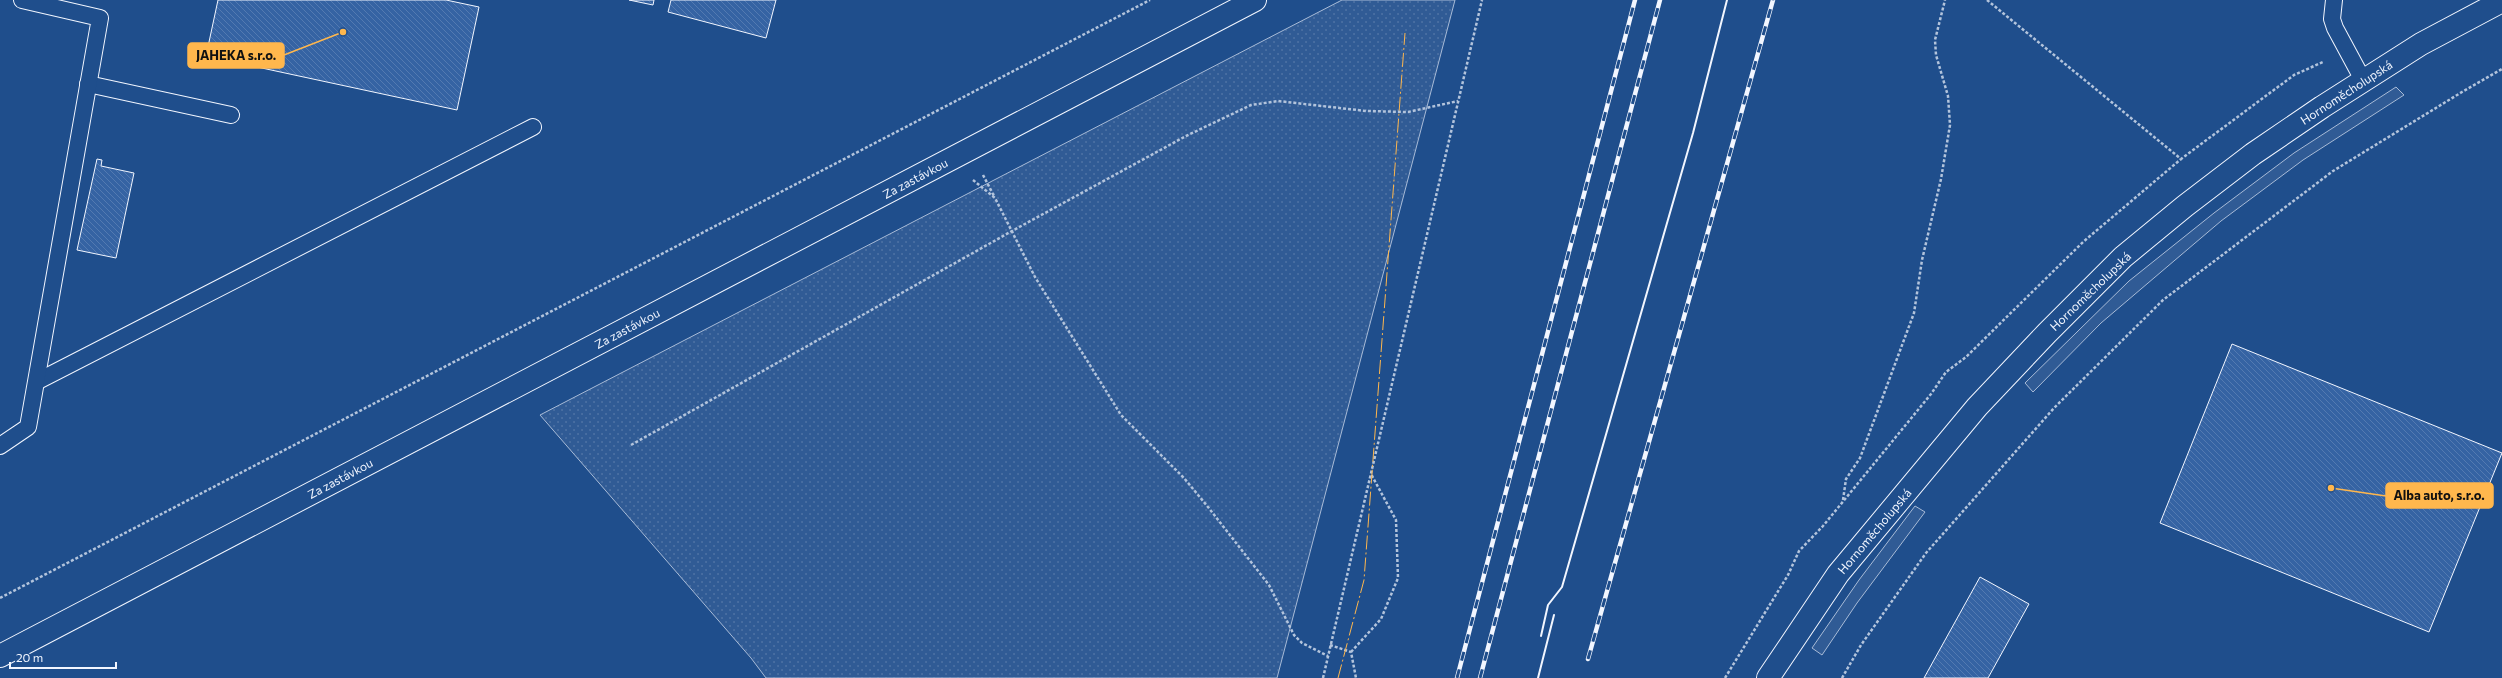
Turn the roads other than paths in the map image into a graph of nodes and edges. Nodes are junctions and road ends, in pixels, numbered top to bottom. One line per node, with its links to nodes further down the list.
1 (22, 0): 6 (lane)
2 (1255, 0): 11 (street, Za zastávkou)
3 (2334, 0): 5 (lane)
4 (2502, 1): 5 (street, Hornoměcholupská)
5 (2363, 80): 12 (street, Hornoměcholupská)
6 (88, 84): 7 (lane); 9 (lane)
7 (231, 115)
8 (533, 127): 9 (lane)
9 (38, 381): 10 (lane)
10 (0, 446)
11 (0, 656)
12 (1768, 678)

